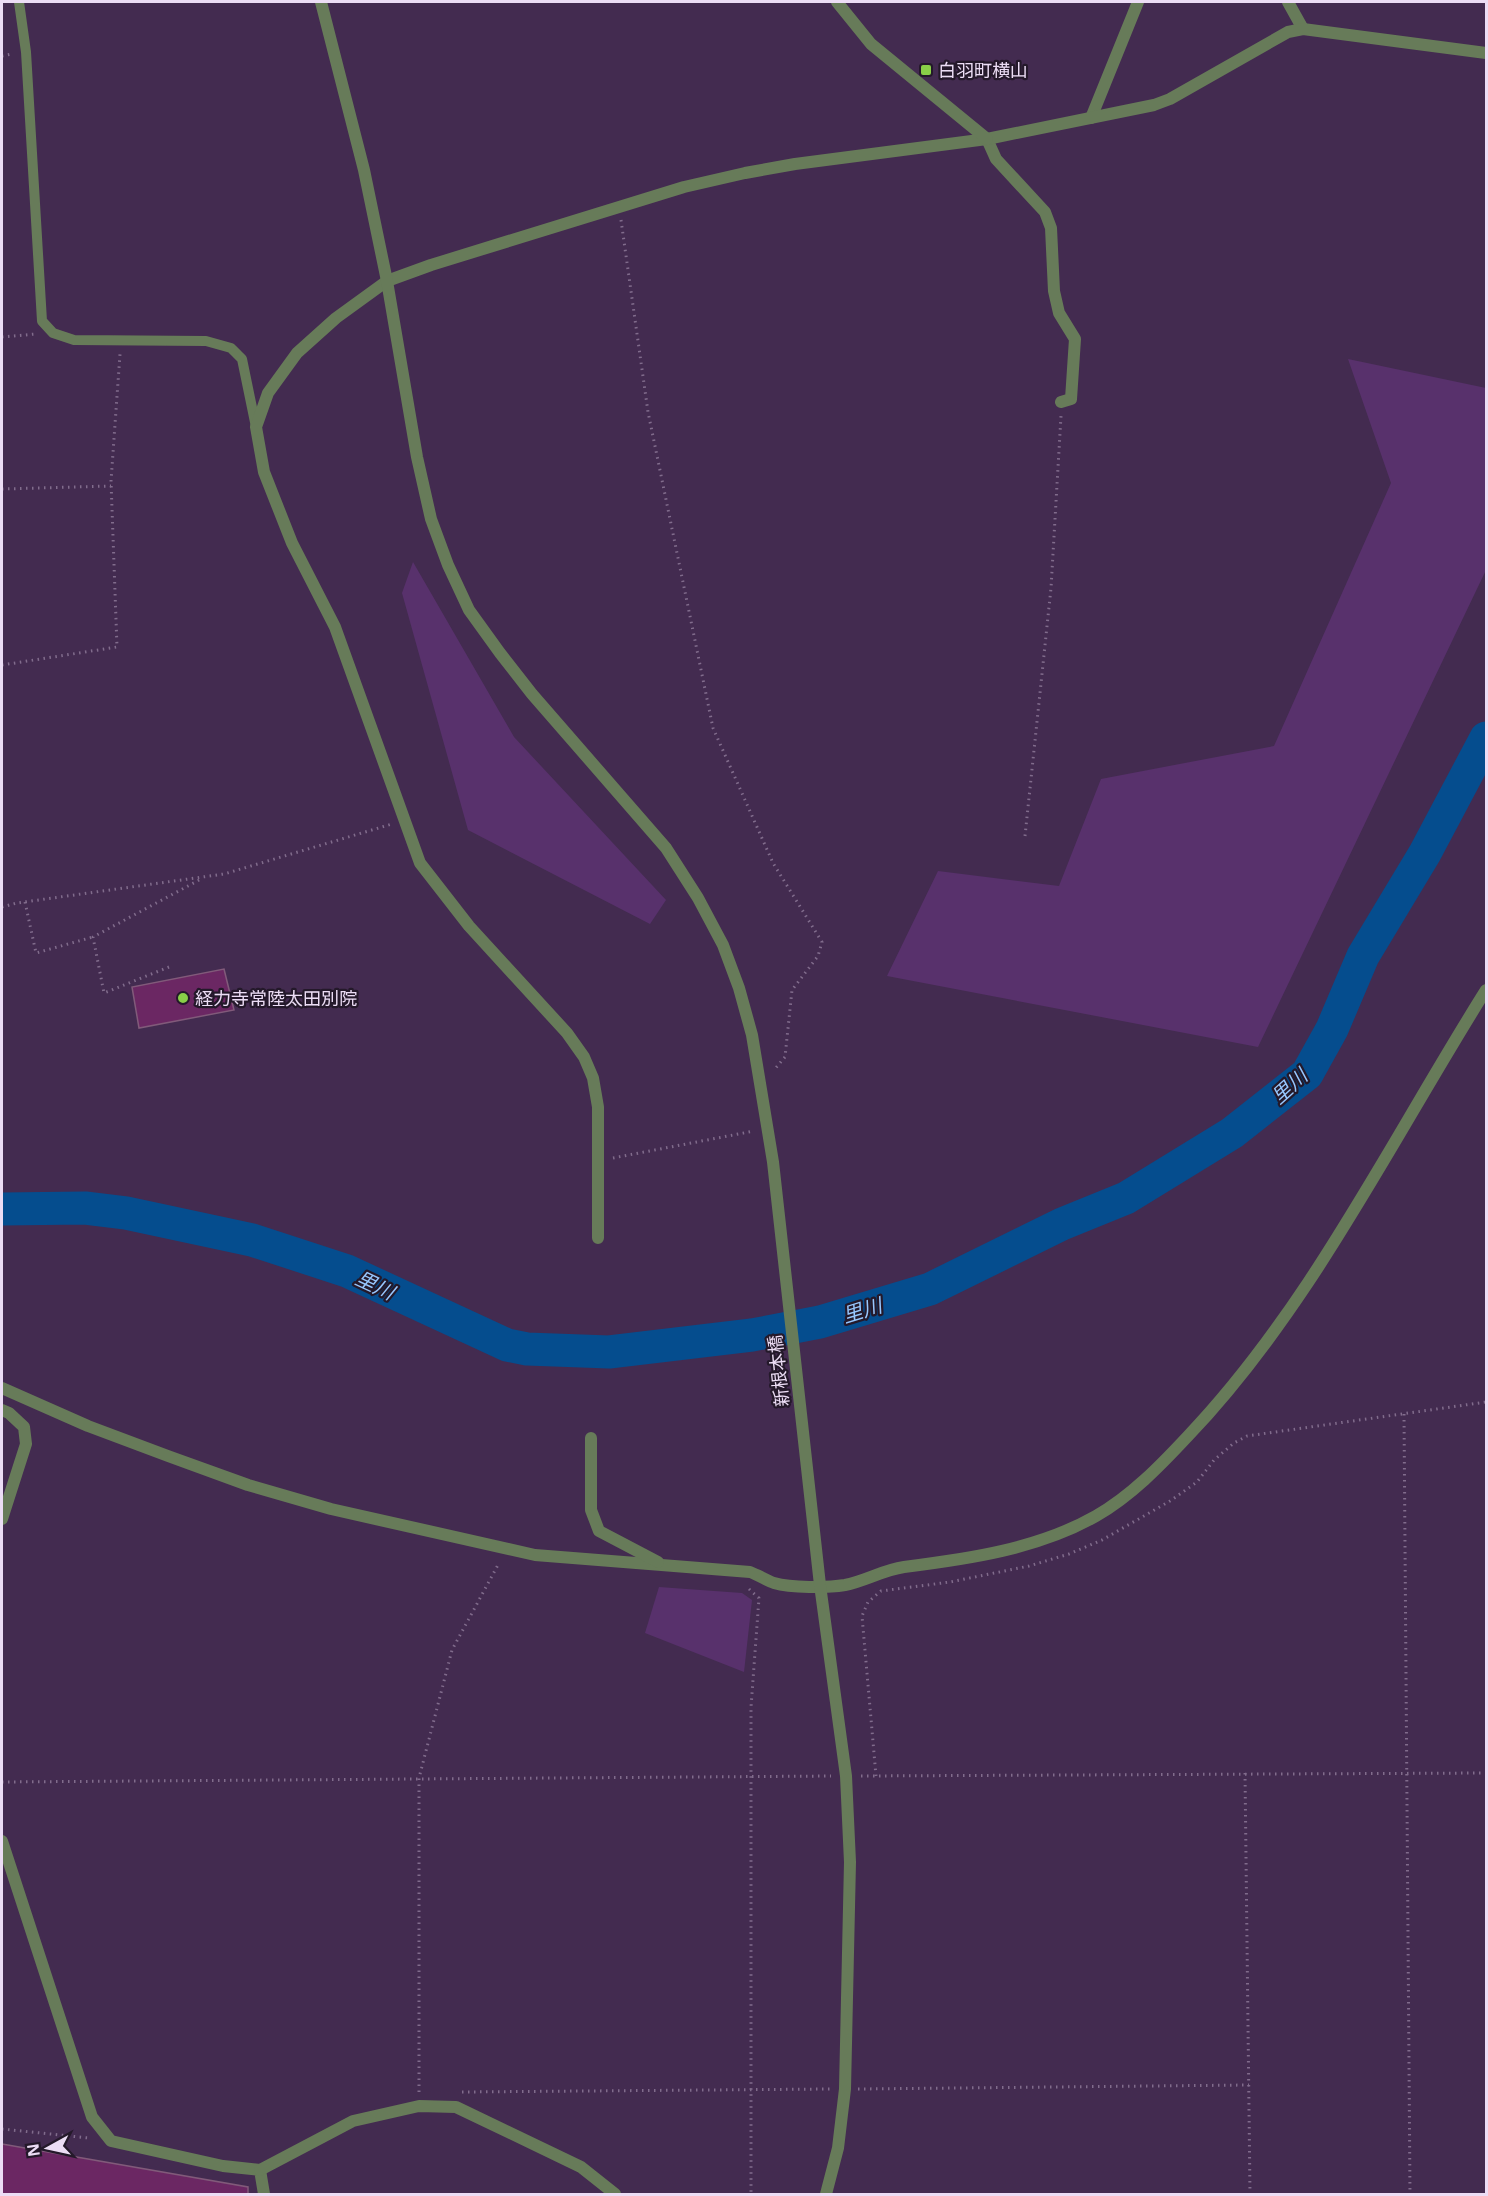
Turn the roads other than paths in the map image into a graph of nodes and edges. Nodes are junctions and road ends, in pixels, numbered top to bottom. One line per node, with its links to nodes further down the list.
1 (19, 2): 12 (lane)
2 (321, 2): 10 (street, 新根本橋)
3 (837, 2): 9 (street)
4 (1138, 2): 8 (street)
5 (1288, 2): 6 (street)
6 (1303, 29): 7 (street); 8 (street)
7 (1486, 53)
8 (1091, 118): 9 (street)
9 (987, 140): 10 (street); 11 (street)
10 (387, 281): 12 (street); 20 (street, 新根本橋)
11 (1061, 402)
12 (256, 427): 14 (street)
13 (1486, 990): 20 (street)
14 (598, 1238)
15 (2, 1388): 19 (street)
16 (4, 1409): 18 (street)
17 (591, 1438): 19 (street)
18 (2, 1519)
19 (663, 1565): 20 (street)
20 (820, 1580): 25 (street, 新根本橋)
21 (2, 1841): 22 (street)
22 (260, 2170): 23 (street); 24 (street)
23 (264, 2194)
24 (615, 2194)
25 (826, 2194)

